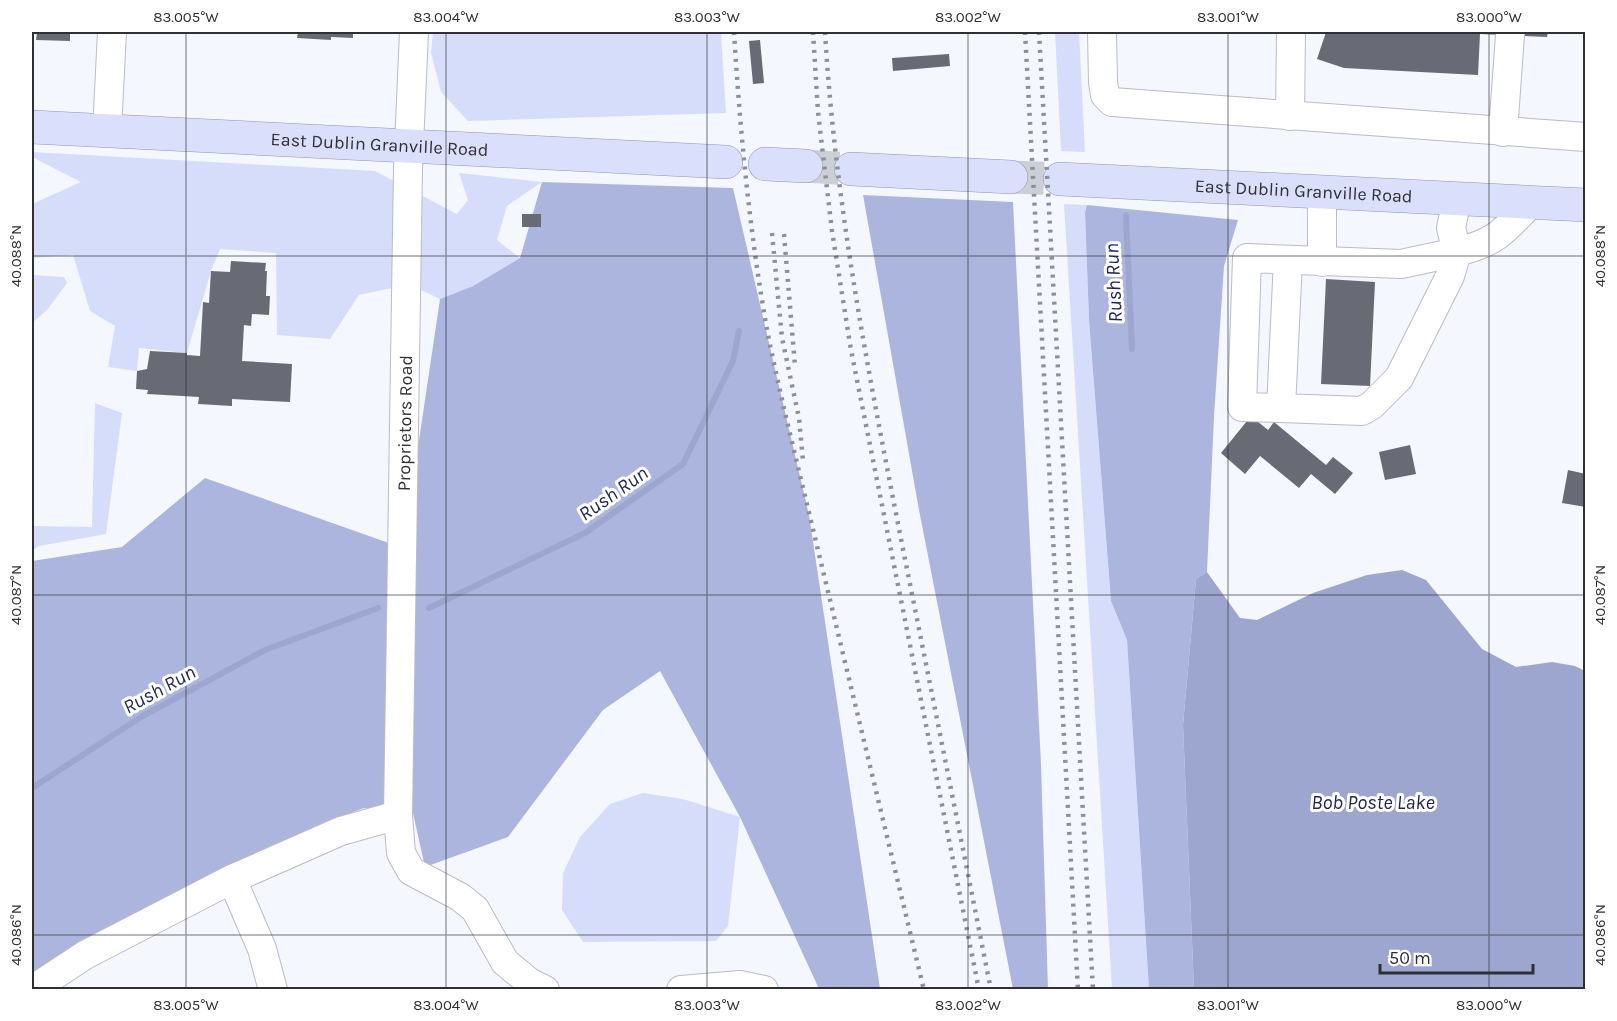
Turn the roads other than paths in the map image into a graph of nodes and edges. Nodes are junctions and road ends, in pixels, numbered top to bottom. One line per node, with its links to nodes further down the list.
1 (112, 32): 8 (street)
2 (414, 32): 11 (street, Proprietors Road)
3 (1102, 32): 6 (street)
4 (1291, 32): 6 (street)
5 (1510, 34): 9 (street)
6 (1290, 116): 9 (street)
7 (32, 127): 8 (main road, East Dublin Granville Road)
8 (107, 131): 11 (main road, East Dublin Granville Road)
9 (1503, 132): 10 (street)
10 (1586, 138)
11 (408, 146): 12 (main road, East Dublin Granville Road); 27 (street, Proprietors Road)
12 (726, 162)
13 (765, 164): 14 (main road)
14 (806, 166)
15 (851, 169): 16 (main road)
16 (1011, 177)
17 (1060, 179): 18 (main road, East Dublin Granville Road)
18 (1322, 192): 19 (main road, East Dublin Granville Road); 25 (street)
19 (1457, 199): 20 (main road, East Dublin Granville Road); 23 (street)
20 (1540, 203): 21 (main road, East Dublin Granville Road); 22 (main road, East Dublin Granville Road); 23 (street)
21 (1586, 205)
22 (1586, 210)
23 (1457, 252): 25 (street); 26 (street)
24 (1288, 261): 25 (street); 26 (street); 26 (street)
25 (1323, 261)
26 (1281, 408)
27 (398, 815): 28 (street); 31 (street, Proprietors Road)
28 (232, 879): 29 (street); 30 (street)
29 (32, 990)
30 (273, 990)
31 (545, 990)
32 (681, 990): 33 (street)
33 (764, 990)

